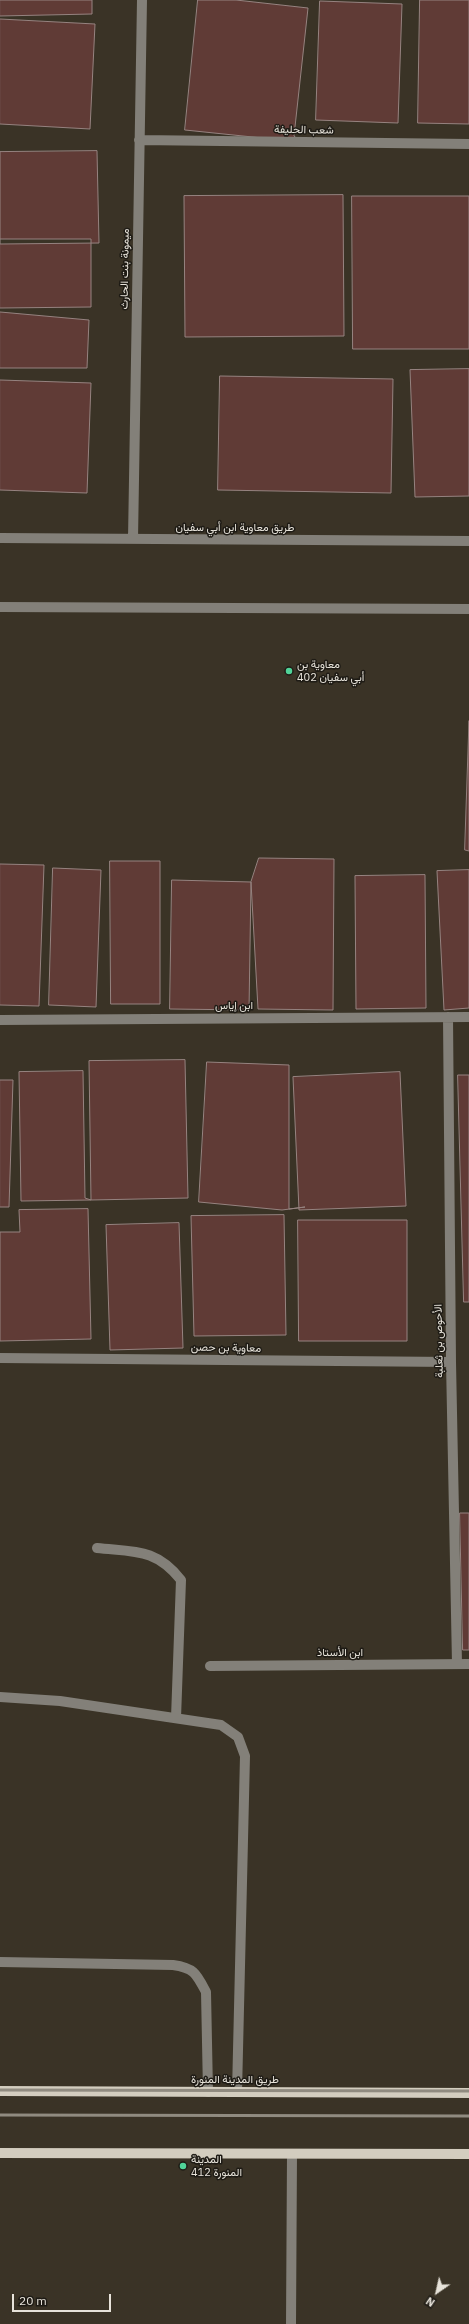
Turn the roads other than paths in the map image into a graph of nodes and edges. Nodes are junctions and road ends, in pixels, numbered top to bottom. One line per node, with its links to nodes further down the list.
1 (142, 0): 2 (street, ميمونة بنت الحارث)
2 (139, 140): 3 (street, شعب الحليفة); 5 (street, ميمونة بنت الحارث)
3 (469, 144)
4 (0, 538): 5 (street, طريق معاوية ابن أبي سفيان)
5 (133, 539): 6 (street, طريق معاوية ابن أبي سفيان)
6 (469, 540)
7 (0, 607): 8 (street)
8 (469, 609)
9 (448, 1017): 10 (street, ابن إياس); 11 (street, ابن إياس); 13 (street, الأحوص بن ثعلبة)
10 (469, 1017)
11 (0, 1020)
12 (0, 1358): 13 (street, معاوية بن حصن)
13 (451, 1362): 15 (street, الأحوص بن ثعلبة)
14 (97, 1548): 19 (street)
15 (457, 1664): 16 (street, ابن الأستاذ); 17 (street, ابن الأستاذ)
16 (469, 1664)
17 (210, 1666)
18 (0, 1697): 19 (street)
19 (176, 1718): 23 (street)
20 (0, 1962): 22 (street)
21 (0, 2091): 22 (main road, طريق المدينة المنورة)
22 (208, 2092): 23 (main road, طريق المدينة المنورة)
23 (237, 2092): 24 (main road, طريق المدينة المنورة)
24 (469, 2092)
25 (0, 2153): 26 (main road)
26 (292, 2154): 27 (main road); 28 (street)
27 (469, 2154)
28 (291, 2324)

